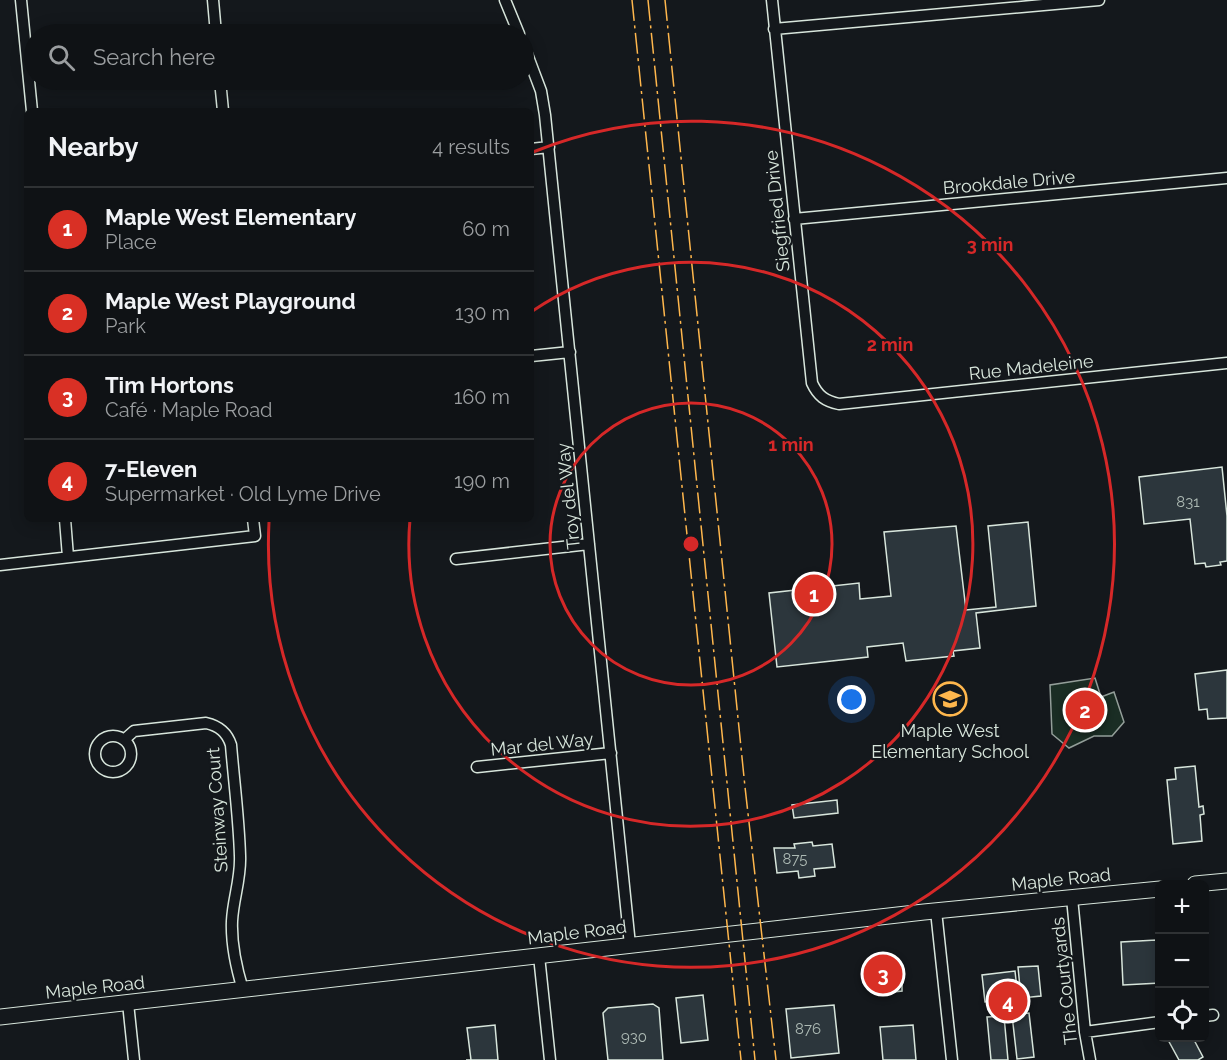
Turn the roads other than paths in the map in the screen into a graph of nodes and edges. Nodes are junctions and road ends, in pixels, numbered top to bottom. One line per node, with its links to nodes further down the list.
1 (21, 0): 9 (street)
2 (213, 0): 6 (street)
3 (505, 0): 7 (street)
4 (772, 0): 8 (street, Siegfried Drive)
5 (1099, 0): 8 (street)
6 (215, 24)
7 (515, 24)
8 (774, 29): 18 (street, Siegfried Drive)
9 (24, 30)
10 (534, 72): 15 (street, Troy del Way)
11 (30, 90): 13 (street)
12 (221, 90): 14 (street)
13 (32, 108)
14 (223, 108)
15 (549, 147): 16 (street); 19 (street, Troy del Way)
16 (534, 149)
17 (1227, 178): 18 (street, Brookdale Drive)
18 (794, 219): 22 (street, Siegfried Drive)
19 (570, 352): 20 (street); 25 (street, Troy del Way)
20 (534, 356)
21 (1227, 363): 22 (street, Rue Madeleine)
22 (839, 404)
23 (65, 522): 26 (street)
24 (253, 522): 26 (street)
25 (589, 544): 27 (street); 30 (street, Troy del Way)
26 (68, 558): 28 (street)
27 (456, 559)
28 (0, 565)
29 (125, 739): 39 (street, Steinway Court)
30 (611, 753): 31 (street, Mar del Way); 37 (street, Troy del Way)
31 (477, 767)
32 (1227, 881): 33 (main road)
33 (1209, 883)
34 (1155, 889): 35 (main road, Maple Road)
35 (1072, 898): 36 (main road, Maple Road); 43 (street, The Courtyards)
36 (936, 911): 37 (main road, Maple Road); 46 (street)
37 (630, 945): 38 (main road, Maple Road)
38 (539, 956): 39 (main road, Maple Road); 45 (street)
39 (243, 990): 40 (main road, Maple Road)
40 (128, 1003): 41 (main road, Maple Road); 44 (street)
41 (0, 1017)
42 (1155, 1023): 43 (street)
43 (1085, 1032): 47 (street, The Courtyards)
44 (134, 1060)
45 (550, 1060)
46 (952, 1060)
47 (1090, 1060)

